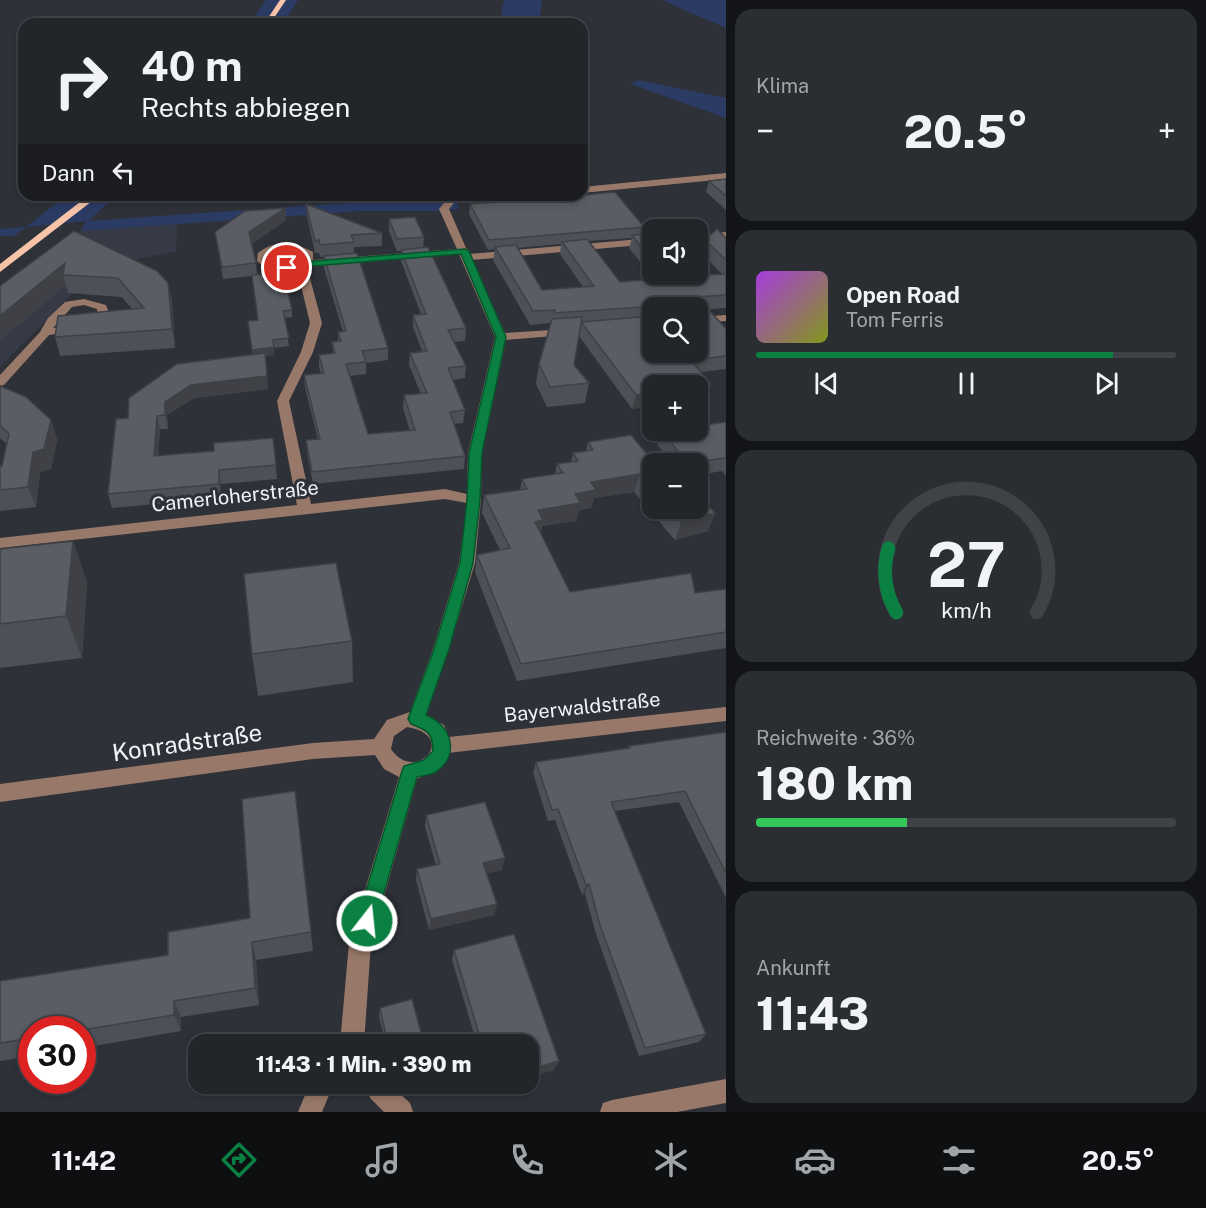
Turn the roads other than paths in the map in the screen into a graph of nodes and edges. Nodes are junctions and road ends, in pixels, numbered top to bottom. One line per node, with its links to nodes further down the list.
1 (283, 0): 2 (main road)
2 (271, 18)
3 (726, 176): 4 (street)
4 (588, 189)
5 (87, 201): 11 (main road)
6 (450, 201): 10 (street)
7 (726, 235): 8 (street)
8 (708, 237)
9 (642, 242): 10 (street)
10 (466, 254): 16 (street); 19 (street)
11 (0, 269)
12 (726, 318): 13 (street)
13 (708, 319)
14 (580, 331): 16 (street)
15 (45, 333): 15 (street); 17 (street)
16 (501, 337): 18 (street)
17 (0, 382)
18 (474, 500): 19 (street, Camerloherstraße); 22 (street)
19 (306, 508): 20 (street, Camerloherstraße)
20 (0, 543)
21 (726, 714): 23 (street, Bayerwaldstraße)
22 (416, 719): 23 (street); 24 (street)
23 (443, 746): 25 (street)
24 (382, 747): 25 (street); 26 (street, Konradstraße)
25 (410, 771): 27 (street)
26 (0, 793)
27 (353, 1034)
28 (726, 1091): 33 (street)
29 (317, 1094): 31 (street)
30 (382, 1094): 32 (street)
31 (310, 1112)
32 (402, 1112)
33 (612, 1112)

